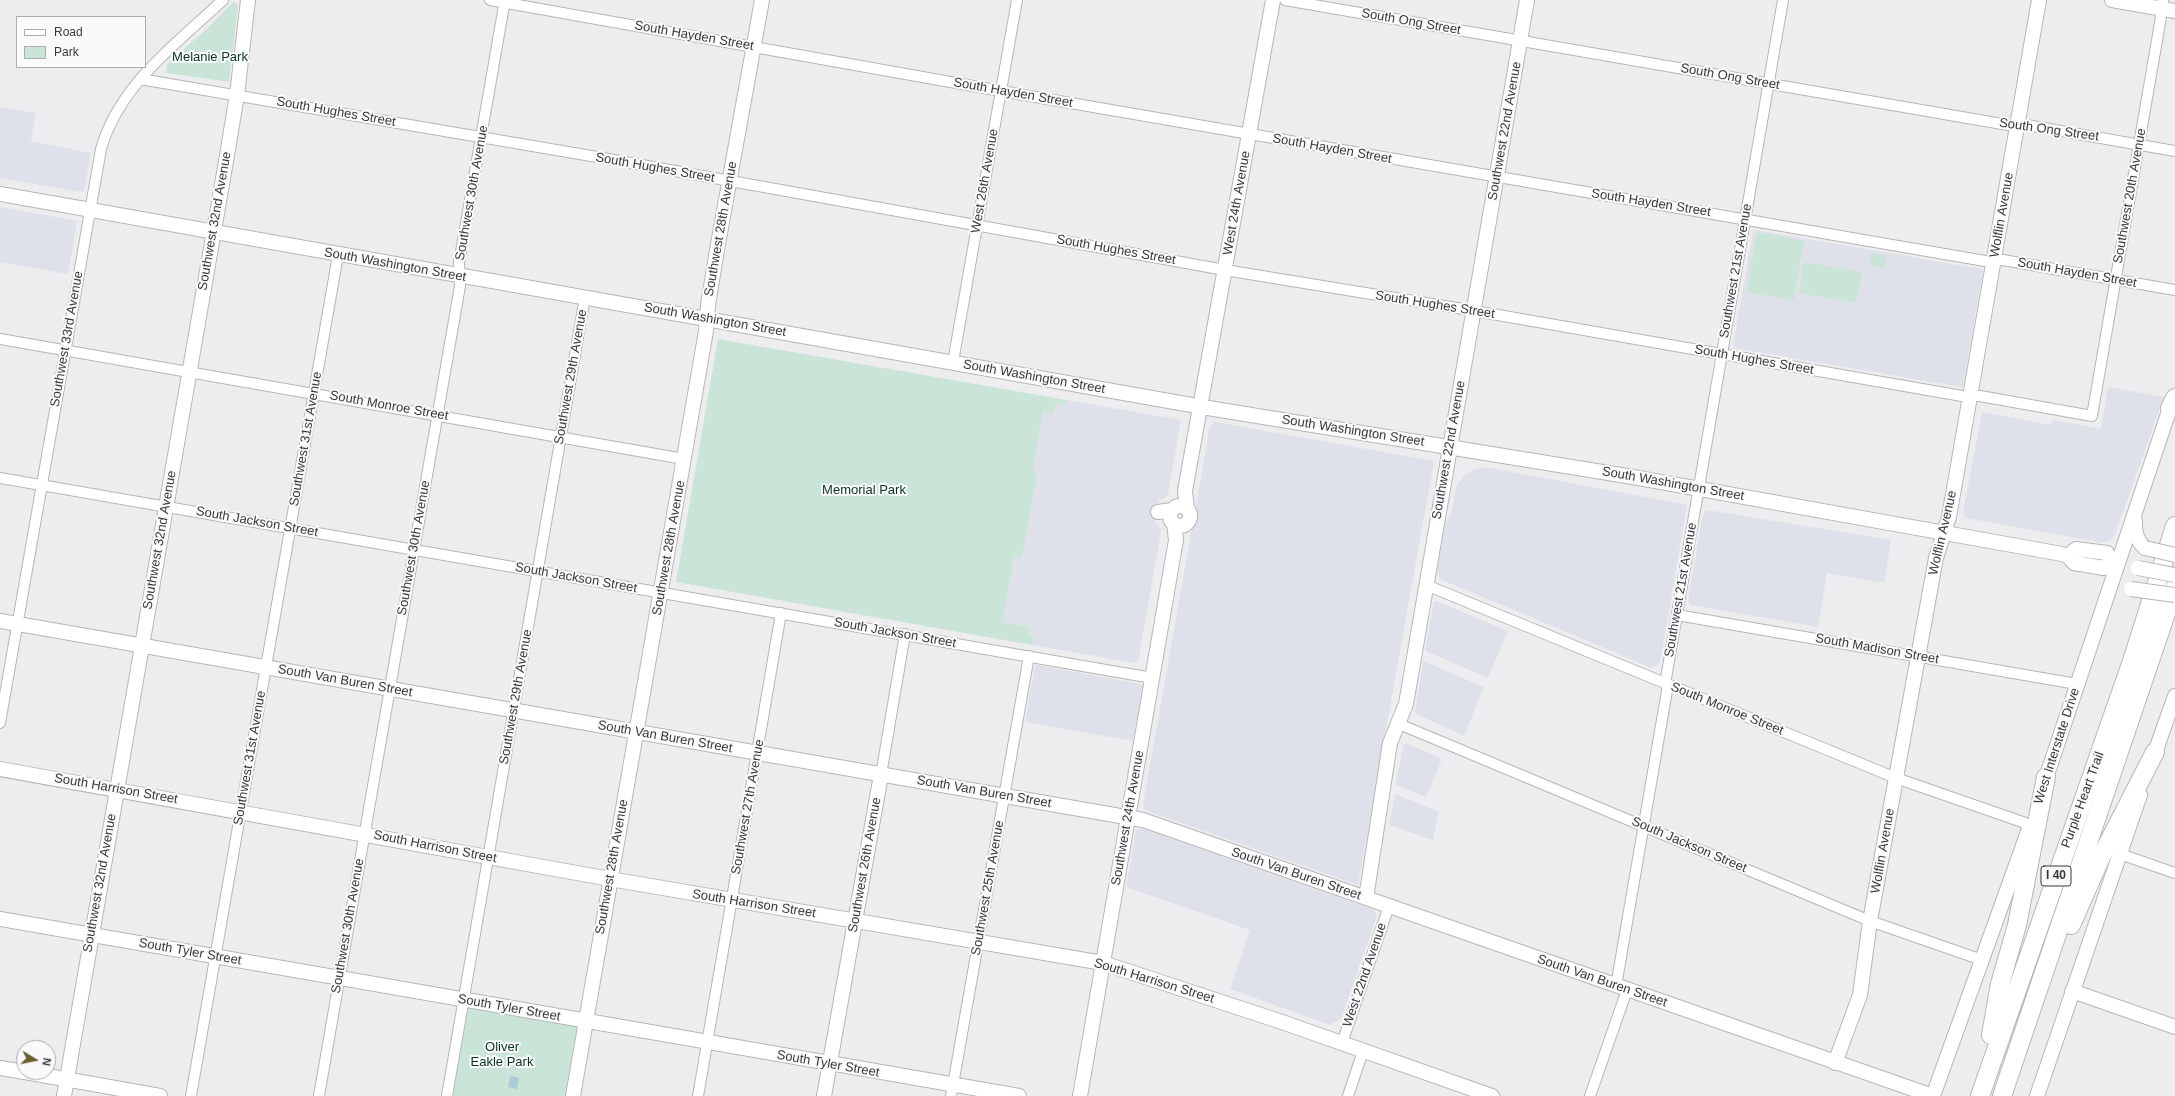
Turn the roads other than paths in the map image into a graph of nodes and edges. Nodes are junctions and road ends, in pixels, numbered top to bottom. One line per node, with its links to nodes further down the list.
1 (223, 0): 16 (street, Southwest 33rd Avenue)
2 (248, 0): 19 (main road, Southwest 32nd Avenue)
3 (490, 0): 12 (street, South Hayden Street)
4 (762, 0): 15 (main road, Southwest 28th Avenue)
5 (1017, 0): 18 (street, West 26th Avenue)
6 (1273, 0): 21 (main road, West 24th Avenue)
7 (1285, 0): 14 (street, South Ong Street)
8 (1527, 0): 14 (main road, Southwest 22nd Avenue)
9 (1783, 0): 17 (street, Southwest 21st Avenue)
10 (2039, 0): 20 (main road, Wolflin Avenue)
11 (2112, 0): 13 (main road)
12 (504, 1): 15 (street, South Hayden Street); 22 (street, Southwest 30th Avenue)
13 (2166, 6): 23 (street, Southwest 20th Avenue)
14 (1520, 41): 17 (street, South Ong Street); 25 (main road, Southwest 22nd Avenue)
15 (754, 46): 18 (street, South Hayden Street); 26 (main road, Southwest 28th Avenue)
16 (140, 79): 19 (street, South Hughes Street); 28 (street, Southwest 33rd Avenue)
17 (1768, 84): 20 (street, South Ong Street); 29 (street, Southwest 21st Avenue)
18 (1001, 91): 21 (street, South Hayden Street); 30 (street, West 26th Avenue)
19 (237, 95): 22 (street, South Hughes Street); 31 (main road, Southwest 32nd Avenue)
20 (2017, 125): 23 (street, South Ong Street); 33 (main road, Wolflin Avenue)
21 (1249, 134): 25 (street, South Hayden Street); 34 (main road, West 24th Avenue)
22 (481, 138): 26 (street, South Hughes Street); 35 (street, Southwest 30th Avenue)
23 (2139, 144): 24 (street, South Ong Street); 36 (street, Southwest 20th Avenue)
24 (2175, 151)
25 (1496, 178): 29 (street, South Hayden Street); 39 (main road, Southwest 22nd Avenue)
26 (730, 182): 30 (street, South Hughes Street); 40 (main road, Southwest 28th Avenue)
27 (0, 194): 28 (main road, South Washington Street)
28 (90, 210): 31 (main road, South Washington Street); 42 (street, Southwest 33rd Avenue)
29 (1746, 219): 33 (street, South Hayden Street); 43 (street, Southwest 21st Avenue)
30 (977, 225): 34 (street, South Hughes Street); 44 (street, West 26th Avenue)
31 (214, 232): 32 (main road, South Washington Street); 45 (main road, Southwest 32nd Avenue)
32 (338, 255): 35 (main road, South Washington Street); 46 (street, Southwest 31st Avenue)
33 (1994, 261): 36 (street, South Hayden Street); 47 (main road, Wolflin Avenue)
34 (1225, 270): 39 (street, South Hughes Street); 49 (main road, West 24th Avenue)
35 (459, 276): 38 (main road, South Washington Street); 50 (street, Southwest 30th Avenue)
36 (2116, 280): 37 (street, South Hayden Street); 51 (street, Southwest 20th Avenue)
37 (2175, 290)
38 (585, 297): 40 (main road, South Washington Street); 52 (street, Southwest 29th Avenue)
39 (1475, 311): 43 (street, South Hughes Street); 53 (main road, Southwest 22nd Avenue)
40 (707, 318): 44 (main road, South Washington Street); 54 (main road, Southwest 28th Avenue)
41 (0, 339): 42 (street, South Monroe Street)
42 (65, 351): 45 (street, South Monroe Street); 56 (street, Southwest 33rd Avenue)
43 (1722, 354): 47 (street, South Hughes Street); 57 (street, Southwest 21st Avenue)
44 (953, 362): 49 (main road, South Washington Street)
45 (190, 372): 46 (street, South Monroe Street); 58 (main road, Southwest 32nd Avenue)
46 (314, 393): 50 (street, South Monroe Street); 61 (street, Southwest 31st Avenue)
47 (1970, 396): 51 (street, South Hughes Street); 62 (main road, Wolflin Avenue)
48 (2173, 400): 59 (main road, West Interstate Drive)
49 (1200, 406): 53 (main road, South Washington Street); 82 (main road, Southwest 24th Avenue)
50 (437, 414): 52 (street, South Monroe Street); 63 (street, Southwest 30th Avenue)
51 (2092, 416)
52 (561, 437): 54 (street, South Monroe Street); 66 (street, Southwest 29th Avenue)
53 (1450, 447): 57 (main road, South Washington Street); 68 (main road, Southwest 22nd Avenue)
54 (684, 459): 70 (main road, Southwest 28th Avenue)
55 (0, 478): 56 (street, South Jackson Street)
56 (42, 486): 58 (street, South Jackson Street); 76 (street, Southwest 33rd Avenue)
57 (1699, 489): 62 (main road, South Washington Street); 74 (street, Southwest 21st Avenue)
58 (166, 507): 61 (street, South Jackson Street); 78 (main road, Southwest 32nd Avenue)
59 (2134, 516): 64 (main road, bridge); 65 (main road, West Interstate Drive)
60 (2175, 526): 137 (highway, Purple Heart Trail / I 40)
61 (290, 528): 63 (street, South Jackson Street); 81 (street, Southwest 31st Avenue)
62 (1944, 532): 65 (main road, South Washington Street); 80 (main road, Wolflin Avenue)
63 (414, 549): 66 (street, South Jackson Street); 85 (street, Southwest 30th Avenue)
64 (2175, 555)
65 (2114, 563): 67 (main road, South Washington Street, bridge); 72 (main road, West Interstate Drive)
66 (538, 571): 70 (street, South Jackson Street); 87 (street, Southwest 29th Avenue)
67 (2175, 575)
68 (1426, 585): 84 (street, South Monroe Street); 90 (main road, Southwest 22nd Avenue)
69 (2175, 587): 126 (highway, Purple Heart Trail / I 40)
70 (661, 593): 73 (street, South Jackson Street); 91 (main road, Southwest 28th Avenue)
71 (2175, 595): 72 (main road, bridge)
72 (2106, 601): 83 (main road, West Interstate Drive)
73 (782, 613): 77 (street, South Jackson Street); 93 (street, Southwest 27th Avenue)
74 (1677, 615): 80 (street, South Madison Street); 84 (street, Southwest 21st Avenue)
75 (0, 621): 76 (main road, South Van Buren Street)
76 (18, 624): 78 (main road, South Van Buren Street); 89 (street, Southwest 33rd Avenue)
77 (905, 634): 79 (street, South Jackson Street); 95 (street, Southwest 26th Avenue)
78 (142, 647): 81 (main road, South Van Buren Street); 98 (main road, Southwest 32nd Avenue)
79 (1029, 656): 82 (street, South Jackson Street); 99 (street, Southwest 25th Avenue)
80 (1918, 656): 83 (street, South Madison Street); 96 (main road, Wolflin Avenue)
81 (265, 667): 85 (main road, South Van Buren Street); 100 (street, Southwest 31st Avenue)
82 (1152, 678): 101 (main road, Southwest 24th Avenue)
83 (2077, 684): 97 (main road, West Interstate Drive)
84 (1667, 685): 96 (street, South Monroe Street); 103 (street, Southwest 21st Avenue)
85 (389, 688): 87 (main road, South Van Buren Street); 104 (street, Southwest 30th Avenue)
86 (2175, 696): 88 (main road)
87 (514, 710): 91 (main road, South Van Buren Street); 106 (street, Southwest 29th Avenue)
88 (2172, 718): 92 (main road)
89 (0, 723)
90 (1399, 724): 103 (street, South Jackson Street); 109 (main road, Southwest 22nd Avenue)
91 (636, 732): 93 (main road, South Van Buren Street); 108 (main road, Southwest 28th Avenue)
92 (2155, 752): 105 (main road); 126 (highway)
93 (758, 753): 95 (main road, South Van Buren Street); 110 (street, Southwest 27th Avenue)
94 (0, 769): 98 (main road, South Harrison Street)
95 (881, 775): 99 (main road, South Van Buren Street); 113 (main road, Southwest 26th Avenue)
96 (1896, 778): 102 (street, South Monroe Street); 114 (main road, Wolflin Avenue)
97 (2046, 778): 102 (main road, West Interstate Drive); 137 (highway)
98 (116, 789): 100 (main road, South Harrison Street); 115 (main road, Southwest 32nd Avenue)
99 (1004, 795): 101 (main road, South Van Buren Street); 116 (street, Southwest 25th Avenue)
100 (241, 811): 104 (main road, South Harrison Street); 117 (street, Southwest 31st Avenue)
101 (1128, 817): 109 (main road, South Van Buren Street); 119 (main road, Southwest 24th Avenue)
102 (2031, 825): 118 (main road, West Interstate Drive)
103 (1644, 827): 114 (street, South Jackson Street); 121 (street, Southwest 21st Avenue)
104 (364, 833): 106 (main road, South Harrison Street); 120 (street, Southwest 30th Avenue)
105 (2120, 854): 107 (street); 122 (main road)
106 (488, 857): 108 (main road, South Harrison Street); 123 (street, Southwest 29th Avenue)
107 (2175, 873)
108 (610, 879): 110 (main road, South Harrison Street); 124 (main road, Southwest 28th Avenue)
109 (1366, 898): 111 (main road, South Van Buren Street)
110 (731, 900): 113 (main road, South Harrison Street); 127 (street, Southwest 27th Avenue)
111 (1389, 906): 121 (main road, South Van Buren Street); 128 (street, West 22nd Avenue)
112 (0, 920): 115 (main road, South Tyler Street)
113 (856, 920): 116 (main road, South Harrison Street); 131 (main road, Southwest 26th Avenue)
114 (1870, 921): 118 (street, South Jackson Street); 130 (main road, Wolflin Avenue)
115 (90, 936): 117 (main road, South Tyler Street); 135 (main road, Southwest 32nd Avenue)
116 (978, 941): 119 (main road, South Harrison Street); 136 (street, Southwest 25th Avenue)
117 (216, 956): 120 (main road, South Tyler Street); 140 (street, Southwest 31st Avenue)
118 (1982, 960): 151 (main road, West Interstate Drive)
119 (1103, 963): 128 (main road, South Harrison Street); 147 (main road, Southwest 24th Avenue)
120 (339, 978): 123 (main road, South Tyler Street); 141 (street, Southwest 30th Avenue)
121 (1622, 988): 130 (main road, South Van Buren Street); 150 (street, Southwest 21st Avenue)
122 (2072, 991): 125 (main road); 153 (main road)
123 (463, 1000): 124 (main road, South Tyler Street); 142 (street, Southwest 29th Avenue)
124 (586, 1022): 127 (main road, South Tyler Street); 143 (main road, Southwest 28th Avenue)
125 (2175, 1027)
126 (2023, 1032): 152 (highway, Purple Heart Trail / I 40)
127 (707, 1043): 131 (main road, South Tyler Street); 144 (street, Southwest 27th Avenue)
128 (1342, 1043): 129 (main road, South Harrison Street)
129 (1364, 1051): 148 (street); 149 (main road, South Harrison Street)
130 (1835, 1063): 151 (main road, South Van Buren Street)
131 (830, 1064): 136 (main road, South Tyler Street); 145 (main road, Southwest 26th Avenue)
132 (0, 1068): 133 (main road)
133 (16, 1071)
134 (56, 1077): 135 (main road)
135 (66, 1079): 138 (main road, Southwest 32nd Avenue); 139 (main road)
136 (952, 1090): 146 (main road, South Tyler Street)
137 (1980, 1094)
138 (64, 1096)
139 (160, 1096)
140 (190, 1096)
141 (319, 1096)
142 (447, 1096)
143 (573, 1096)
144 (698, 1096)
145 (824, 1096)
146 (1019, 1096)
147 (1080, 1096)
148 (1348, 1096)
149 (1492, 1096)
150 (1590, 1096)
151 (1933, 1096)
152 (2002, 1096)
153 (2037, 1096)

